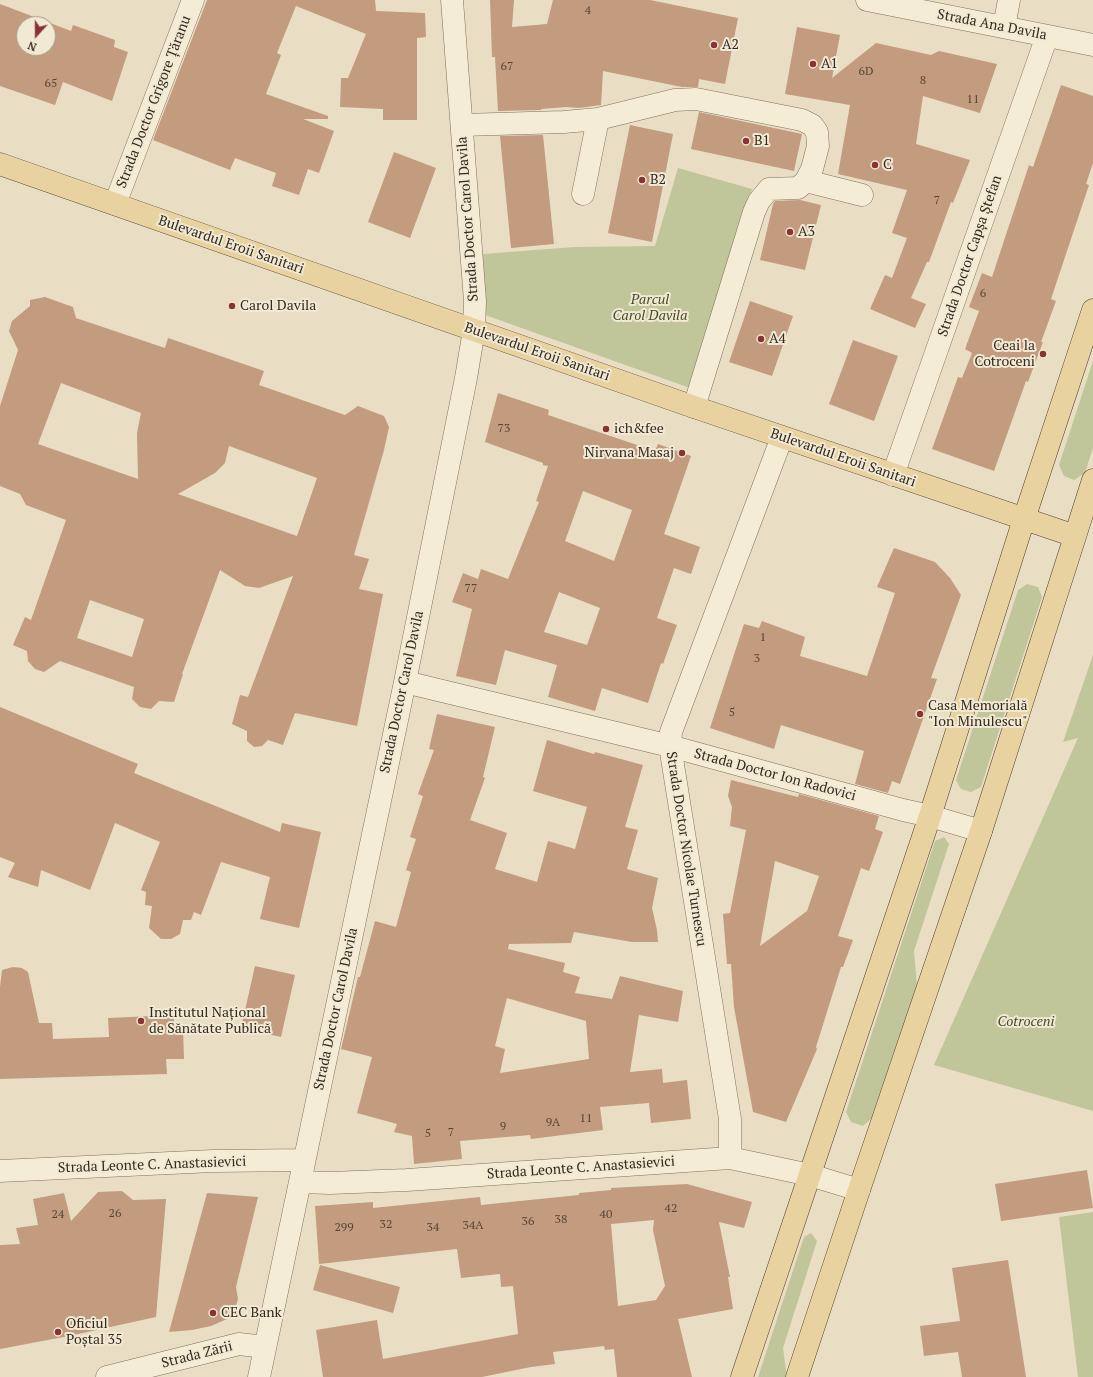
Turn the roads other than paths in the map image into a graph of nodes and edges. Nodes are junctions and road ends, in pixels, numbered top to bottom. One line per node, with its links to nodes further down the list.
1 (194, 0): 14 (street, Strada Doctor Grigore Țăranu)
2 (452, 0): 9 (street, Strada Doctor Carol Davila)
3 (867, 0): 5 (street, Strada Ana Davila)
4 (1009, 0): 5 (street)
5 (1004, 27): 6 (street, Strada Ana Davila)
6 (1047, 36): 7 (street, Strada Ana Davila); 19 (street, Strada Doctor Capșa Ștefan)
7 (1093, 45)
8 (598, 119): 9 (street); 11 (street); 12 (street)
9 (462, 125): 16 (street, Strada Doctor Carol Davila)
10 (0, 164): 14 (main road, Bulevardul Eroii Sanitari)
11 (806, 181): 13 (street); 17 (street)
12 (583, 194)
13 (862, 195)
14 (115, 204): 16 (main road, Bulevardul Eroii Sanitari)
15 (1093, 310): 21 (main road)
16 (474, 330): 17 (main road, Bulevardul Eroii Sanitari); 23 (street, Strada Doctor Carol Davila)
17 (694, 407): 18 (main road, Bulevardul Eroii Sanitari)
18 (782, 437): 19 (main road, Bulevardul Eroii Sanitari); 24 (street, Strada Doctor Nicolae Turnescu)
19 (892, 475): 21 (main road, Bulevardul Eroii Sanitari)
20 (1093, 480): 22 (main road)
21 (1024, 519): 22 (main road, Bulevardul Eroii Sanitari); 25 (main road)
22 (1075, 536): 26 (main road)
23 (405, 682): 24 (street, Strada Doctor Ion Radovici); 28 (street, Strada Doctor Carol Davila)
24 (670, 746): 25 (street, Strada Doctor Ion Radovici); 27 (street, Strada Doctor Nicolae Turnescu)
25 (930, 816): 26 (street, Strada Doctor Ion Radovici); 30 (main road)
26 (981, 831): 32 (main road)
27 (730, 1158): 30 (street, Strada Leonte C. Anastasievici); 31 (street, Strada Leonte C. Anastasievici)
28 (304, 1160): 29 (street, Strada Leonte C. Anastasievici); 31 (street, Strada Doctor Carol Davila)
29 (0, 1171)
30 (810, 1175): 32 (street, Strada Leonte C. Anastasievici); 36 (main road)
31 (300, 1182): 33 (street, Strada Doctor Carol Davila)
32 (858, 1190): 37 (main road)
33 (265, 1347): 34 (street, Strada Zării); 35 (street, Strada Doctor Carol Davila)
34 (107, 1377)
35 (259, 1377)
36 (742, 1377)
37 (797, 1377)

